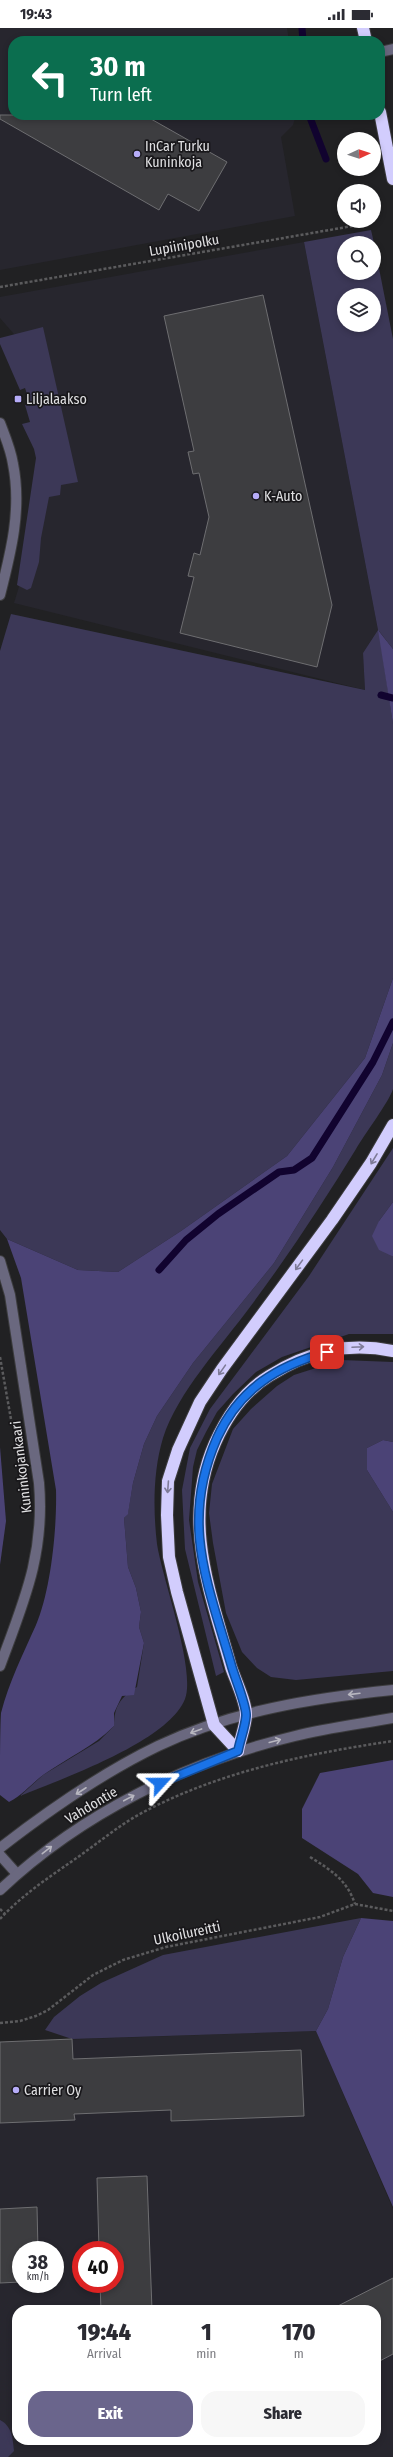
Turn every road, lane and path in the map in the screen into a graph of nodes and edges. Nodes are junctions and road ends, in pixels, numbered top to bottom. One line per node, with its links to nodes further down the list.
1 (382, 120): 2 (highway)
2 (393, 179)
3 (341, 228): 4 (path, Lupiinipolku)
4 (0, 287)
5 (0, 423): 6 (street)
6 (0, 595)
7 (393, 1125): 16 (highway, one-way to 16)
8 (0, 1260): 12 (street, Kuninkojankaari)
9 (393, 1351): 14 (highway, one-way to 9)
10 (0, 1357): 11 (path)
11 (12, 1427)
12 (0, 1666)
13 (393, 1690): 14 (street, Vahdontie, one-way to 14)
14 (246, 1715): 16 (street, Vahdontie); 18 (highway)
15 (393, 1718): 18 (street, Vahdontie, one-way to 15)
16 (214, 1725): 18 (highway); 19 (street, Vahdontie, one-way to 19)
17 (393, 1741): 27 (path)
18 (238, 1751): 22 (street, Vahdontie, one-way to 18)
19 (0, 1848)
20 (0, 1855): 22 (street)
21 (310, 1857): 24 (path)
22 (17, 1874): 23 (street, Vahdontie)
23 (0, 1890)
24 (355, 1904): 26 (path); 29 (path, Ulkoilureitti)
25 (0, 1909): 27 (path)
26 (393, 1911)
27 (5, 1914): 28 (path)
28 (0, 1919)
29 (0, 2023)

